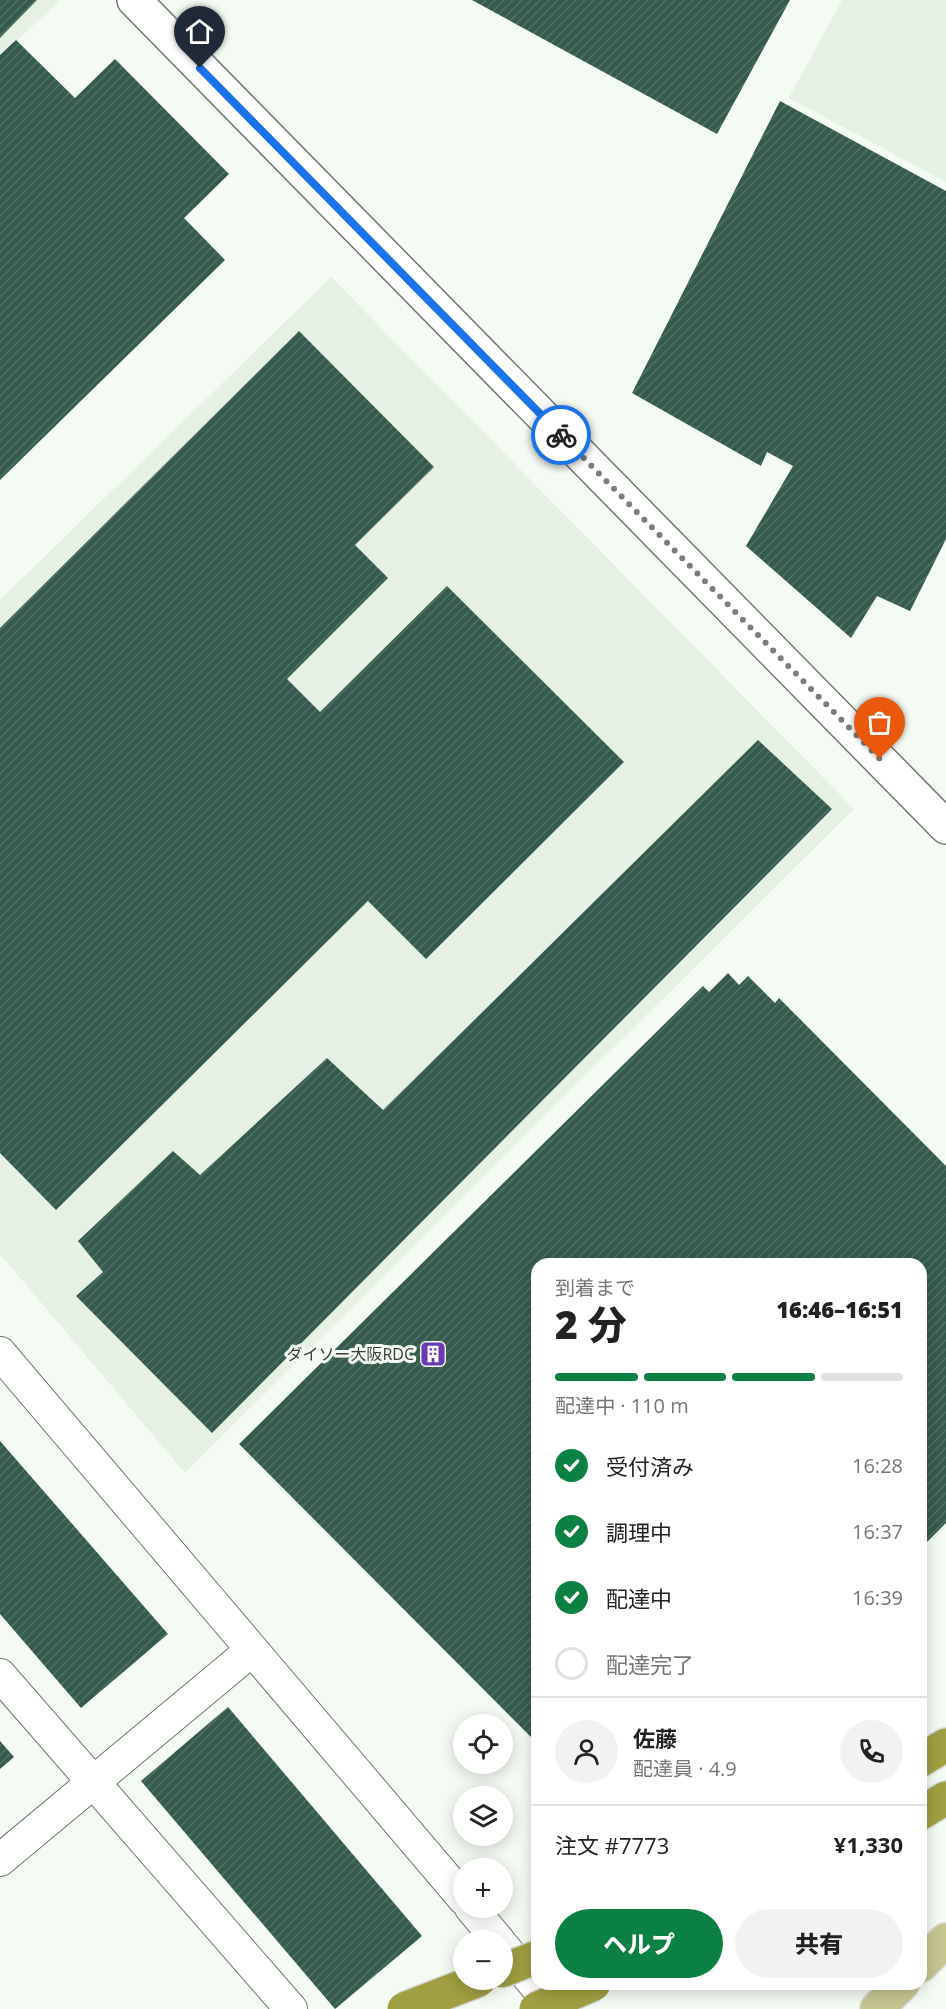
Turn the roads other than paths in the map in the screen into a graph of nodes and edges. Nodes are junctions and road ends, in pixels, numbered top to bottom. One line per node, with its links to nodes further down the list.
1 (134, 0): 2 (street)
2 (946, 827)
3 (0, 1353): 4 (street)
4 (252, 1650): 8 (street); 12 (street)
5 (0, 1675): 8 (street)
6 (946, 1745): 7 (highway)
7 (927, 1756)
8 (93, 1782): 11 (street); 24 (street)
9 (946, 1798): 10 (highway)
10 (927, 1809)
11 (0, 1860)
12 (453, 1886)
13 (479, 1918): 14 (street)
14 (489, 1930)
15 (946, 1940): 17 (main road)
16 (513, 1959): 18 (street)
17 (927, 1959)
18 (531, 1980)
19 (453, 1990): 25 (highway, bridge)
20 (465, 1990): 26 (street)
21 (539, 1990): 28 (street)
22 (580, 1990): 27 (highway, bridge)
23 (896, 1990): 29 (main road)
24 (291, 2009)
25 (404, 2009)
26 (442, 2009)
27 (536, 2009)
28 (555, 2009)
29 (877, 2009)

